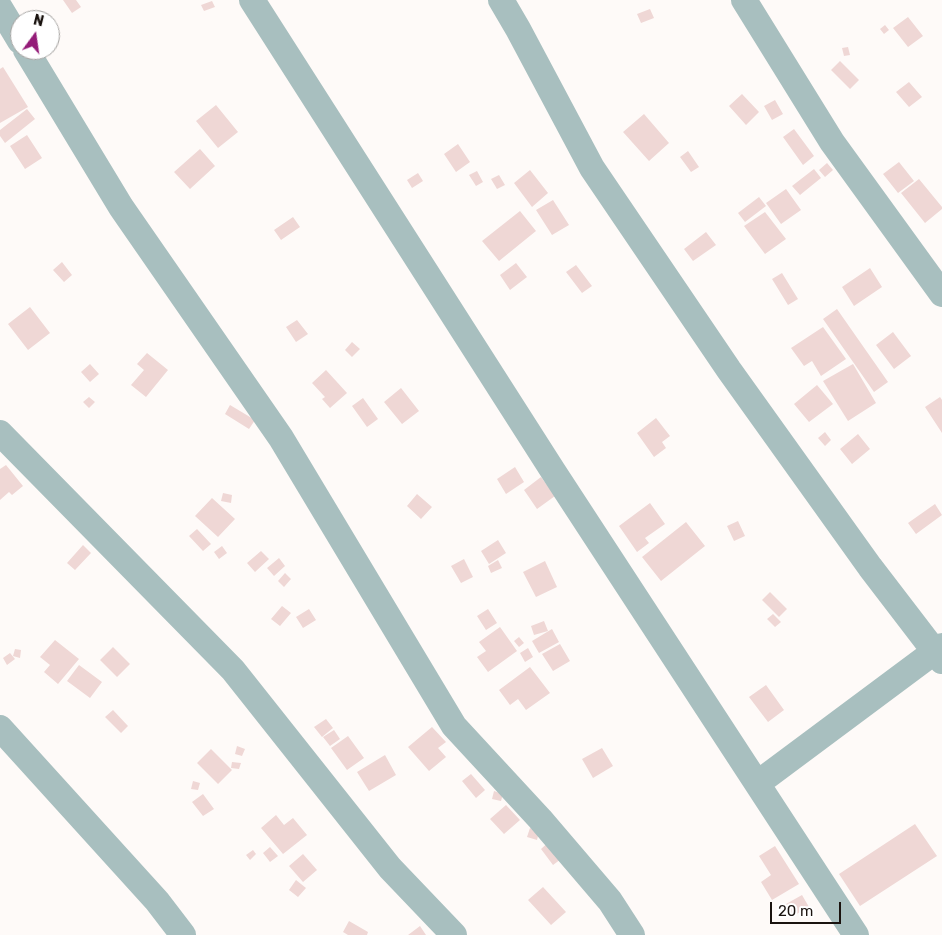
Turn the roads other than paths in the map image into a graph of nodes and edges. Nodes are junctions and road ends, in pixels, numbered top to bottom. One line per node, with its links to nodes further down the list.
1 (252, 0): 11 (street)
2 (501, 0): 9 (street)
3 (744, 0): 7 (street)
4 (0, 8): 5 (street)
5 (10, 24)
6 (32, 60): 15 (street)
7 (942, 294)
8 (0, 433): 14 (street)
9 (940, 652): 11 (street)
10 (0, 728): 13 (street)
11 (758, 783): 12 (street)
12 (850, 933)
13 (183, 935)
14 (454, 935)
15 (632, 935)

